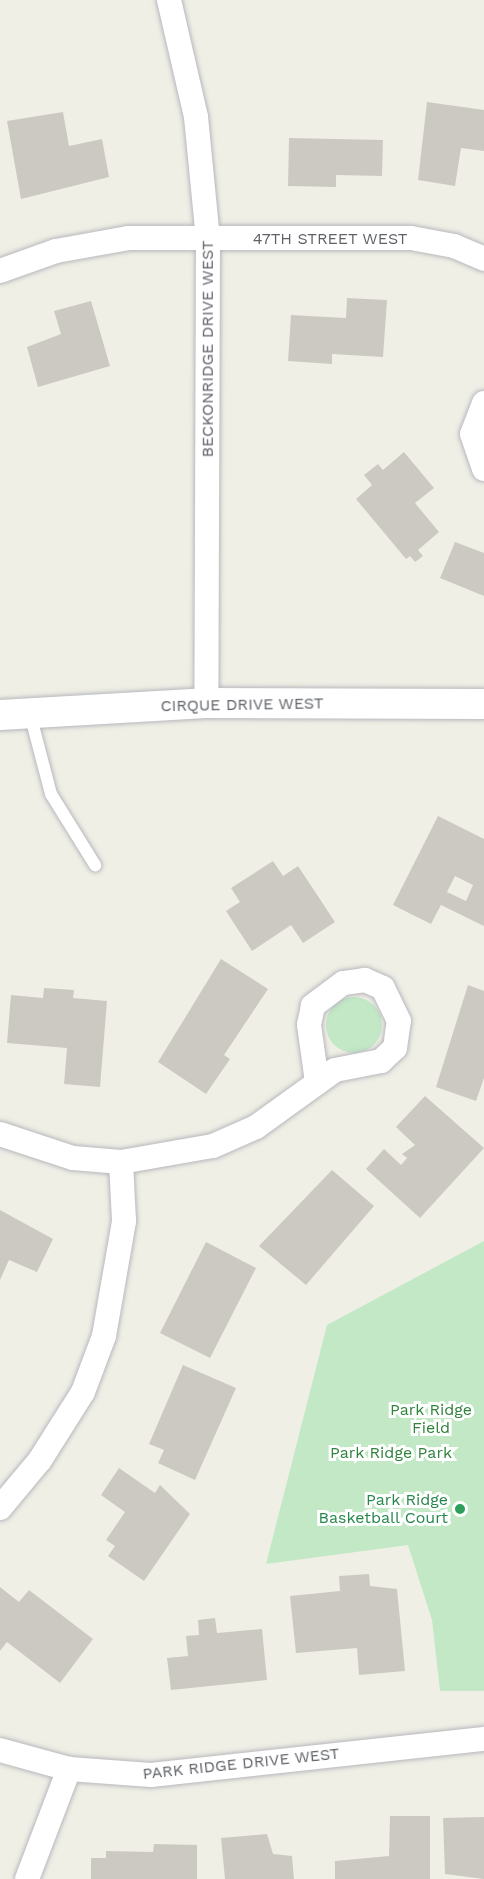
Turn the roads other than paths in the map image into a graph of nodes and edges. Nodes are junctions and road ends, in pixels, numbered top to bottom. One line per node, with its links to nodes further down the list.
1 (169, 0): 2 (street, BECKONRIDGE DRIVE WEST)
2 (208, 239): 3 (street, 47TH STREET WEST); 4 (street, 47TH STREET WEST); 7 (street, BECKONRIDGE DRIVE WEST)
3 (484, 260)
4 (0, 271)
5 (484, 403): 6 (street)
6 (484, 469)
7 (206, 703): 8 (street, CIRQUE DRIVE WEST); 9 (street, CIRQUE DRIVE WEST)
8 (484, 704)
9 (30, 713): 10 (street, CIRQUE DRIVE WEST); 11 (lane)
10 (0, 715)
11 (95, 865)
12 (317, 1082): 12 (street); 14 (street)
13 (0, 1134): 14 (street)
14 (122, 1162): 15 (street)
15 (0, 1508)
16 (484, 1739): 18 (street, PARK RIDGE DRIVE WEST)
17 (0, 1750): 18 (street, PARK RIDGE DRIVE WEST)
18 (69, 1769): 19 (street)
19 (27, 1879)

